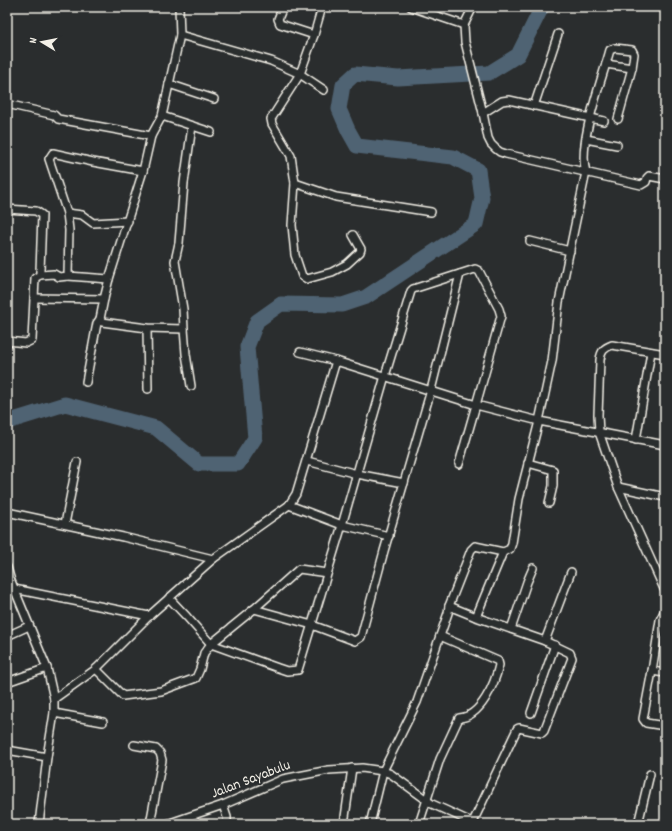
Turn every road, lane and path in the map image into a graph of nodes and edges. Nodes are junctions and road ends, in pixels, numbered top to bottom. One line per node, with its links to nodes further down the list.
1 (179, 7): 8 (street)
2 (283, 7): 9 (street)
3 (322, 7): 9 (street)
4 (411, 7): 6 (street)
5 (473, 7): 6 (street)
6 (464, 25): 18 (street)
7 (558, 34): 17 (street)
8 (180, 35): 12 (street); 13 (street)
9 (314, 35): 12 (street)
10 (606, 64): 11 (street); 11 (street); 20 (street)
11 (632, 68): 21 (street)
12 (300, 74): 14 (street); 31 (street)
13 (169, 84): 15 (street); 19 (street)
14 (324, 90)
15 (214, 99)
16 (7, 104): 25 (street)
17 (534, 106): 18 (street); 20 (street)
18 (482, 110): 29 (street)
19 (162, 116): 23 (street); 25 (street)
20 (590, 119): 22 (street); 26 (street)
21 (618, 119)
22 (604, 122)
23 (192, 126): 24 (street); 47 (street)
24 (211, 132)
25 (151, 136): 28 (street)
26 (586, 139): 27 (street); 29 (street)
27 (617, 145)
28 (143, 171): 33 (street); 35 (street)
29 (586, 172): 30 (street); 38 (street)
30 (665, 179)
31 (295, 183): 34 (street); 36 (street)
32 (7, 209): 40 (street)
33 (67, 212): 35 (street); 41 (street)
34 (430, 212)
35 (128, 221): 42 (street)
36 (353, 235)
37 (530, 241): 38 (street)
38 (570, 251): 59 (street)
39 (460, 274): 53 (street); 57 (street); 58 (street)
40 (40, 275): 41 (street); 43 (street)
41 (68, 276): 42 (street)
42 (109, 279): 44 (street)
43 (34, 298): 44 (street); 48 (street)
44 (104, 299): 45 (street)
45 (100, 319): 46 (street); 54 (street)
46 (147, 328): 47 (street); 56 (street)
47 (184, 329): 55 (street)
48 (7, 341)
49 (300, 352): 52 (street)
50 (651, 352): 51 (street); 60 (street); 61 (street)
51 (665, 354)
52 (336, 361): 53 (street); 63 (street)
53 (385, 376): 57 (street); 67 (street)
54 (86, 382)
55 (191, 386)
56 (148, 389)
57 (431, 390): 58 (street); 68 (street)
58 (476, 405): 59 (street); 66 (street)
59 (539, 421): 60 (street); 65 (street)
60 (599, 432): 61 (street); 69 (street)
61 (636, 440): 62 (street)
62 (665, 445)
63 (307, 461): 67 (street); 72 (street)
64 (78, 462): 74 (street)
65 (528, 463): 71 (street); 77 (street)
66 (459, 464)
67 (357, 474): 68 (street); 75 (street)
68 (404, 483): 76 (street)
69 (618, 487): 70 (street); 84 (street)
70 (665, 497)
71 (549, 503)
72 (289, 505): 75 (street); 78 (street)
73 (7, 512): 74 (street)
74 (65, 524): 78 (street)
75 (342, 525): 76 (street); 82 (street)
76 (389, 536): 91 (street)
77 (503, 552): 86 (street); 90 (street)
78 (213, 559): 85 (street)
79 (7, 567): 83 (street)
80 (533, 568): 93 (street)
81 (571, 572): 96 (street)
82 (328, 573): 87 (street); 91 (street)
83 (11, 584): 89 (street); 92 (street)
84 (665, 591)
85 (169, 598): 89 (street); 97 (street)
86 (449, 606): 90 (street); 95 (street)
87 (254, 609): 91 (street); 97 (street)
88 (665, 610): 101 (street)
89 (149, 616): 100 (street)
90 (476, 617): 93 (street)
91 (312, 625): 97 (street)
92 (29, 626): 94 (street); 99 (street)
93 (511, 629): 96 (street)
94 (7, 636)
95 (440, 636): 113 (street); 115 (street)
96 (545, 641): 98 (street)
97 (211, 644): 100 (street)
98 (555, 645): 106 (street); 124 (street)
99 (47, 668): 103 (street); 104 (street)
100 (96, 668): 104 (street)
101 (652, 671): 102 (street); 108 (street)
102 (665, 673)
103 (7, 682)
104 (54, 699): 105 (street)
105 (54, 713): 107 (street); 111 (street)
106 (531, 713)
107 (103, 722)
108 (665, 726)
109 (134, 745): 118 (street)
110 (7, 750): 111 (street)
111 (47, 757): 117 (street)
112 (352, 768): 113 (street, Jalan Sayabulu); 116 (street, Jalan Sayabulu); 121 (street)
113 (383, 771): 115 (street, Jalan Sayabulu); 122 (street)
114 (650, 774): 125 (street)
115 (427, 800): 123 (street); 124 (street, Jalan Sayabulu)
116 (223, 805): 119 (street, Jalan Sayabulu); 120 (street)
117 (39, 824)
118 (150, 824)
119 (168, 824)
120 (226, 824)
121 (344, 824)
122 (370, 824)
123 (419, 824)
124 (474, 824)
125 (638, 824)

